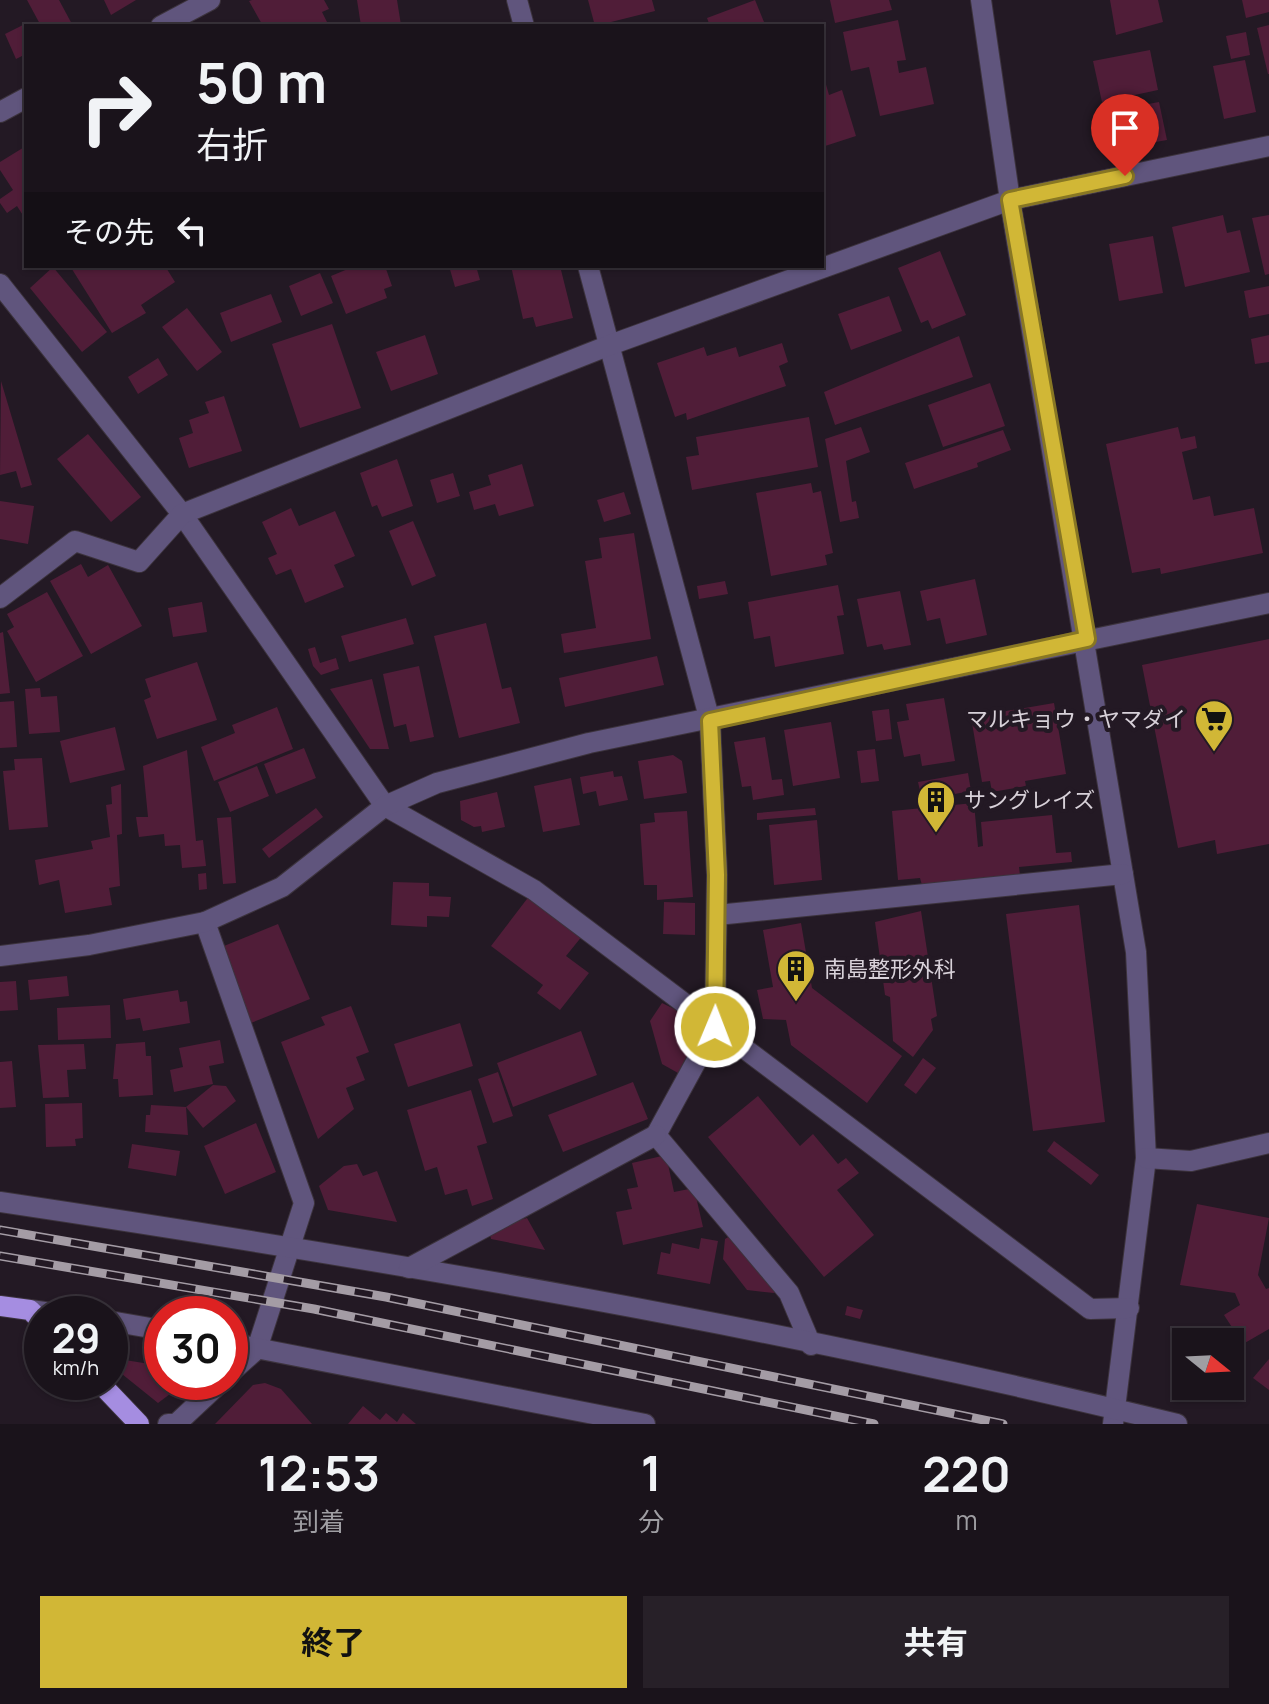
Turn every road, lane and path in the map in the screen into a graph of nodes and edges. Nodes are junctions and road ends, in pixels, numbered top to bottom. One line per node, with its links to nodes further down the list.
1 (210, 0): 4 (street)
2 (517, 0): 5 (street)
3 (981, 0): 9 (street)
4 (165, 24)
5 (523, 24)
6 (24, 99): 7 (street)
7 (0, 112)
8 (1269, 146): 9 (street)
9 (1010, 200): 10 (street); 18 (street)
10 (824, 267)
11 (589, 268): 14 (street)
12 (822, 268): 14 (street)
13 (0, 284): 15 (street)
14 (610, 345): 15 (street); 19 (street)
15 (182, 514): 16 (street); 20 (street)
16 (0, 598)
17 (1269, 603): 18 (street)
18 (1087, 639): 19 (street); 21 (street)
19 (710, 721): 20 (street); 22 (street)
20 (385, 806): 23 (street); 25 (street)
21 (1123, 874): 22 (street); 28 (street)
22 (717, 915): 25 (street)
23 (205, 922): 24 (street); 30 (street)
24 (0, 956)
25 (715, 1027): 26 (street); 33 (street)
26 (656, 1135): 31 (street); 35 (street)
27 (1269, 1143): 28 (street)
28 (1146, 1158): 33 (street)
29 (0, 1202): 30 (street)
30 (290, 1245): 31 (street); 37 (street)
31 (409, 1268): 35 (street)
32 (0, 1306): 34 (main road)
33 (1129, 1308): 41 (street)
34 (24, 1313)
35 (811, 1345): 41 (street)
36 (248, 1347): 37 (street)
37 (257, 1349): 38 (street); 44 (street)
38 (248, 1357)
39 (116, 1400): 42 (main road)
40 (202, 1400): 43 (street)
41 (1115, 1417): 45 (street)
42 (139, 1424)
43 (168, 1424)
44 (645, 1424)
45 (1177, 1424)

